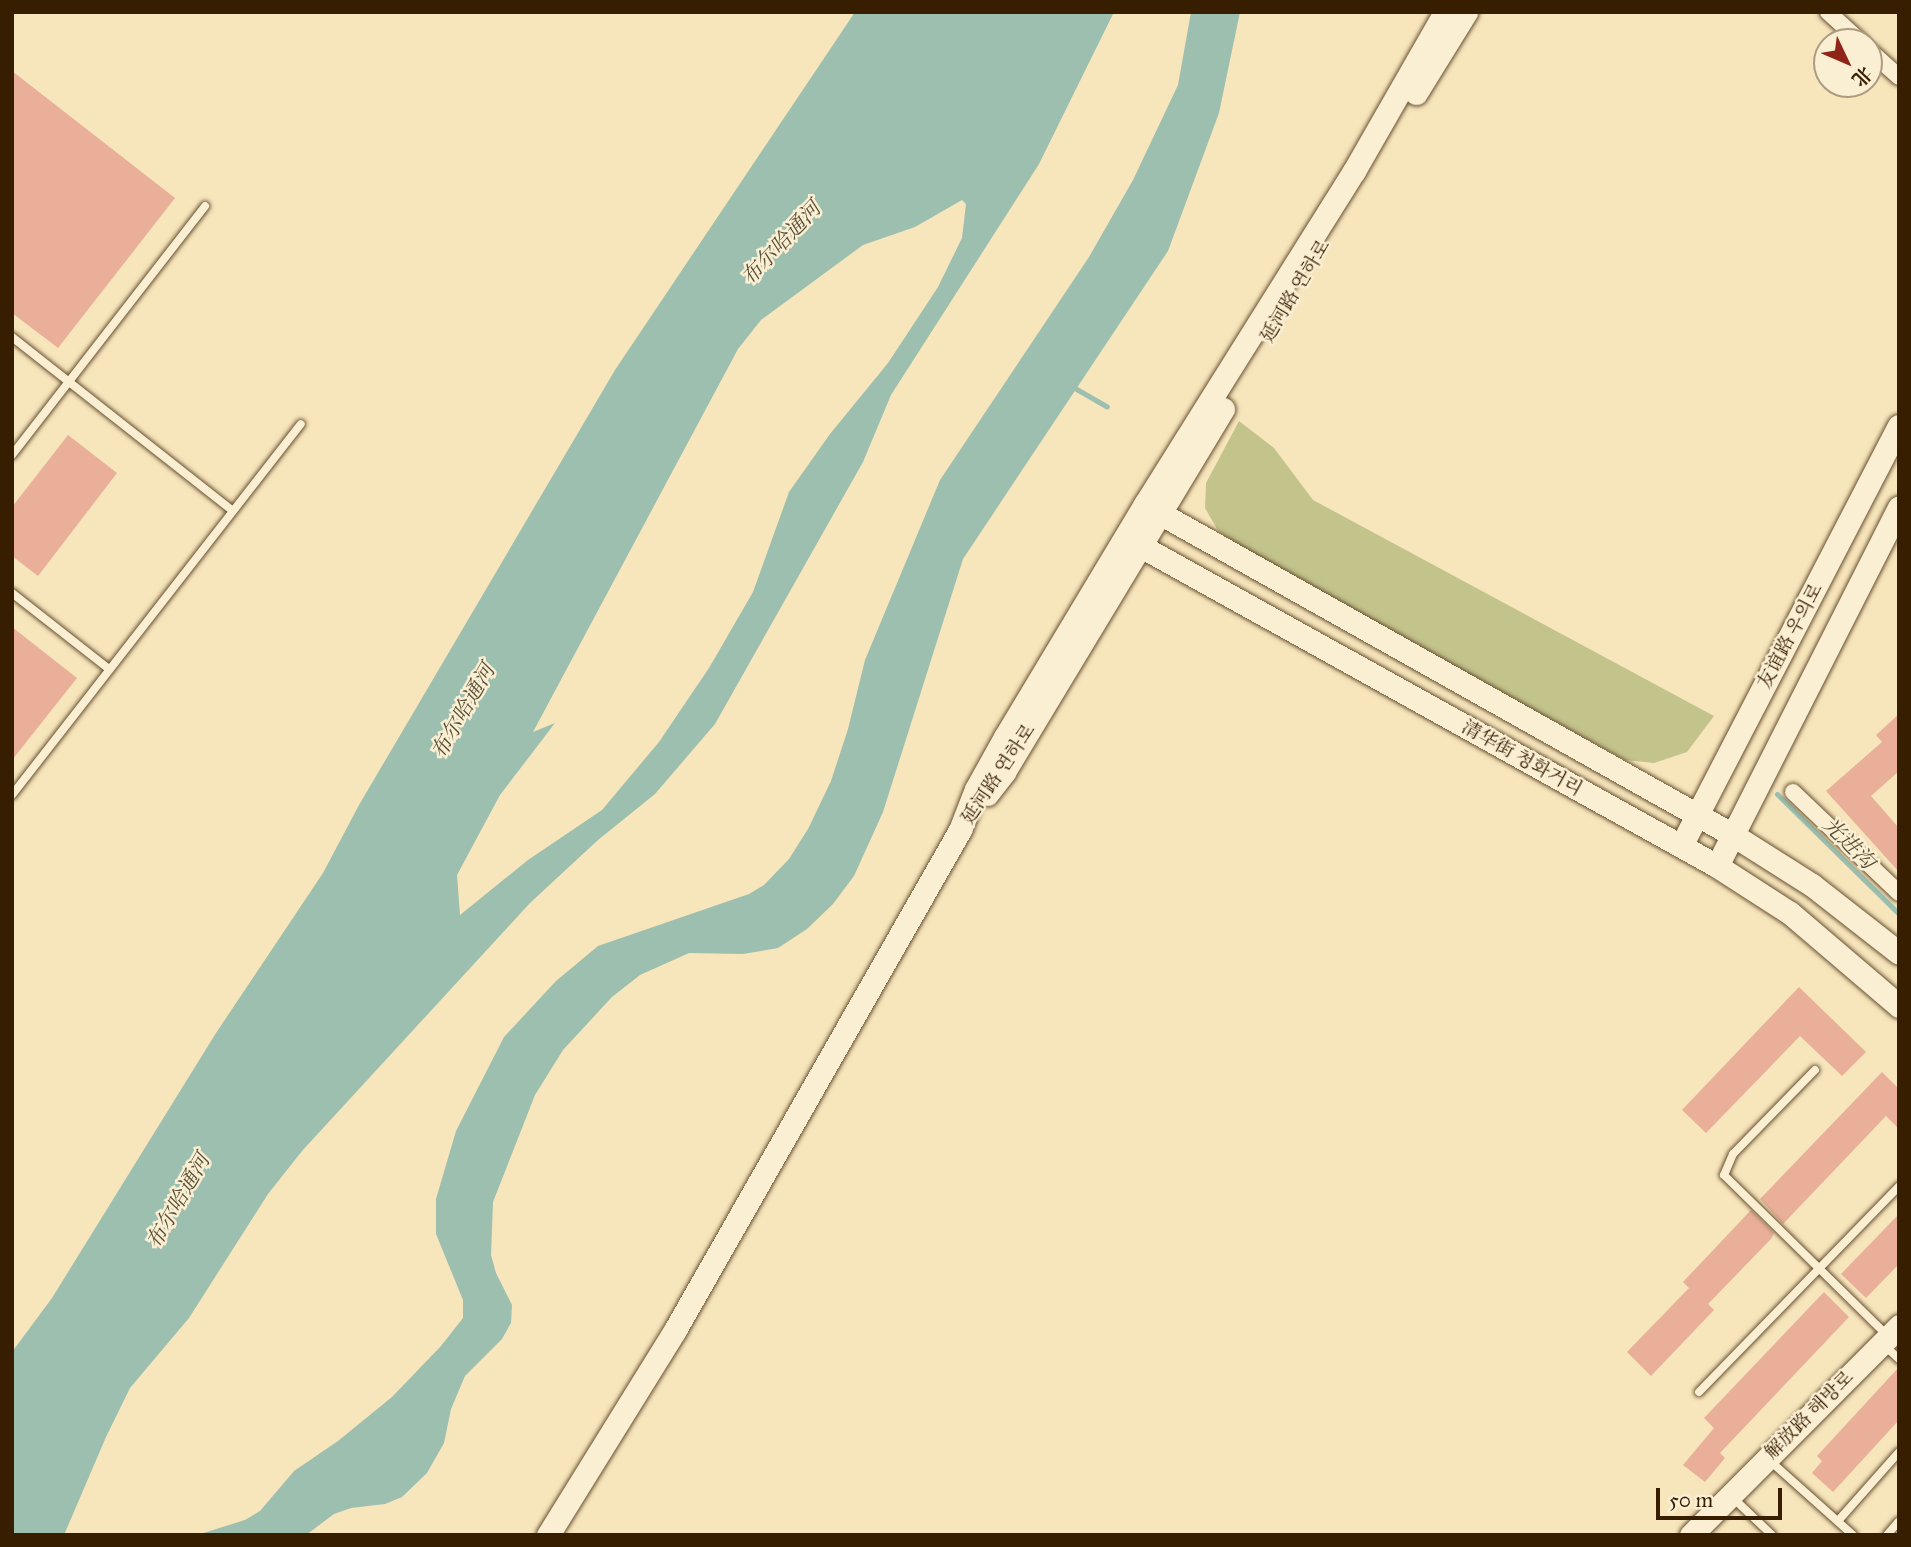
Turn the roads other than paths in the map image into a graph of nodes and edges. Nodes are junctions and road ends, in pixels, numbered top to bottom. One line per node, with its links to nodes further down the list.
1 (1445, 12): 14 (main road, 延河路 연하로)
2 (1466, 12): 14 (main road, 延河路 연하로)
3 (1828, 12): 4 (street)
4 (1846, 28)
5 (1883, 63): 6 (street)
6 (1899, 77)
7 (205, 205): 9 (lane)
8 (12, 337): 9 (lane)
9 (69, 382): 12 (lane); 15 (lane)
10 (301, 424): 15 (lane)
11 (1899, 426): 21 (main road, 友谊路 우의로)
12 (12, 455)
13 (1899, 508): 22 (main road, 友谊路 우의로)
14 (1152, 510): 16 (main road, 延河路 연하로); 21 (main road, 清华街 청화거리)
15 (233, 511): 18 (lane)
16 (1133, 541): 23 (main road, 清华街 청화거리); 39 (main road, 延河路 연하로)
17 (12, 593): 18 (lane)
18 (109, 669): 20 (lane)
19 (1793, 792): 25 (street)
20 (12, 795)
21 (1696, 815): 22 (main road, 清华街 청화거리); 23 (main road, 友谊路 우의로)
22 (1733, 835): 24 (main road, 友谊路 우의로); 26 (main road, 清华街 청화거리)
23 (1681, 846): 24 (main road, 清华街 청화거리)
24 (1717, 866): 27 (main road, 清华街 청화거리)
25 (1899, 893)
26 (1899, 953)
27 (1899, 1006)
28 (1815, 1070): 30 (lane)
29 (1899, 1186): 30 (lane)
30 (1818, 1269): 31 (lane); 33 (lane)
31 (1890, 1335): 32 (lane); 35 (main road, 解放路 해방로)
32 (1899, 1359)
33 (1699, 1392)
34 (1899, 1452): 37 (lane)
35 (1766, 1458): 36 (main road, 解放路 해방로); 37 (lane)
36 (1730, 1495): 40 (main road, 解放路 해방로); 41 (lane)
37 (1838, 1521): 42 (lane)
38 (1899, 1521): 43 (lane)
39 (548, 1535)
40 (1691, 1535)
41 (1772, 1535)
42 (1853, 1535)
43 (1886, 1535)

